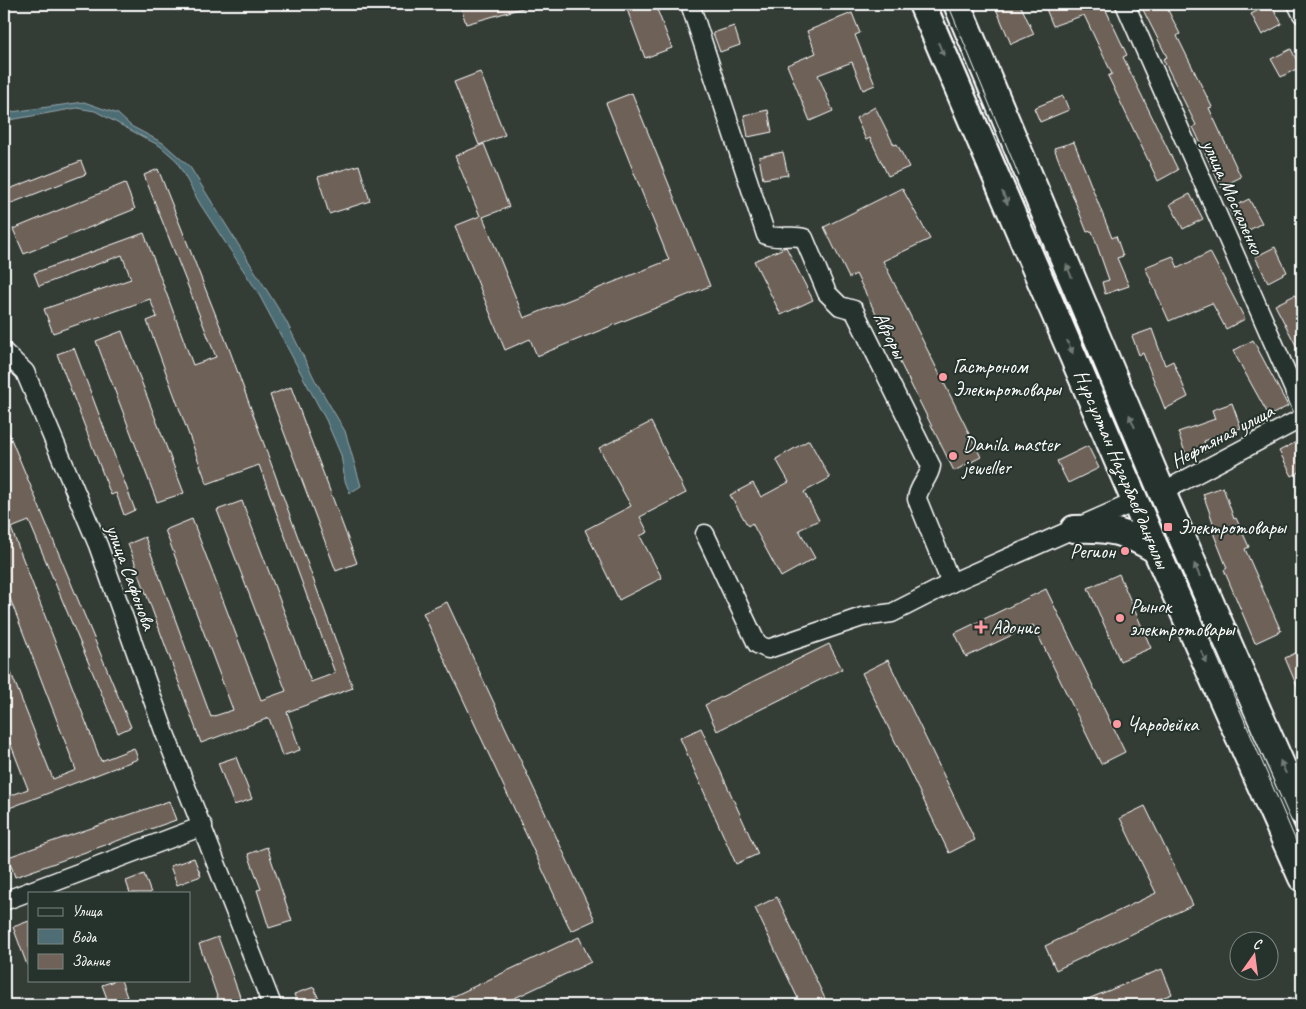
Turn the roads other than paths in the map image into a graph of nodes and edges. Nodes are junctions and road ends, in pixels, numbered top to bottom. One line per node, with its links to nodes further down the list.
1 (690, 4): 15 (street, Авроры)
2 (922, 4): 11 (main road, Нұрсұлтан Назарбаев даңғылы, one-way to 11)
3 (957, 4): 10 (main road, Нұрсұлтан Назарбаев даңғылы, one-way to 3)
4 (1125, 4): 8 (street, улица Москаленко)
5 (1297, 4): 6 (street)
6 (1302, 14)
7 (4, 352): 17 (street, улица Сафонова)
8 (1302, 408)
9 (1302, 418): 10 (street, Нефтяная улица)
10 (1162, 492): 11 (main road); 16 (main road, Нұрсұлтан Назарбаев даңғылы, one-way to 10)
11 (1137, 501): 12 (street); 14 (main road, Нұрсұлтан Назарбаев даңғылы)
12 (1074, 529): 14 (main road); 15 (street)
13 (705, 534): 15 (street)
14 (1156, 550): 18 (main road, Нұрсұлтан Назарбаев даңғылы, one-way to 18)
15 (951, 583)
16 (1302, 812)
17 (203, 826): 19 (street); 20 (street, улица Сафонова)
18 (1302, 878)
19 (4, 901)
20 (272, 1005)

